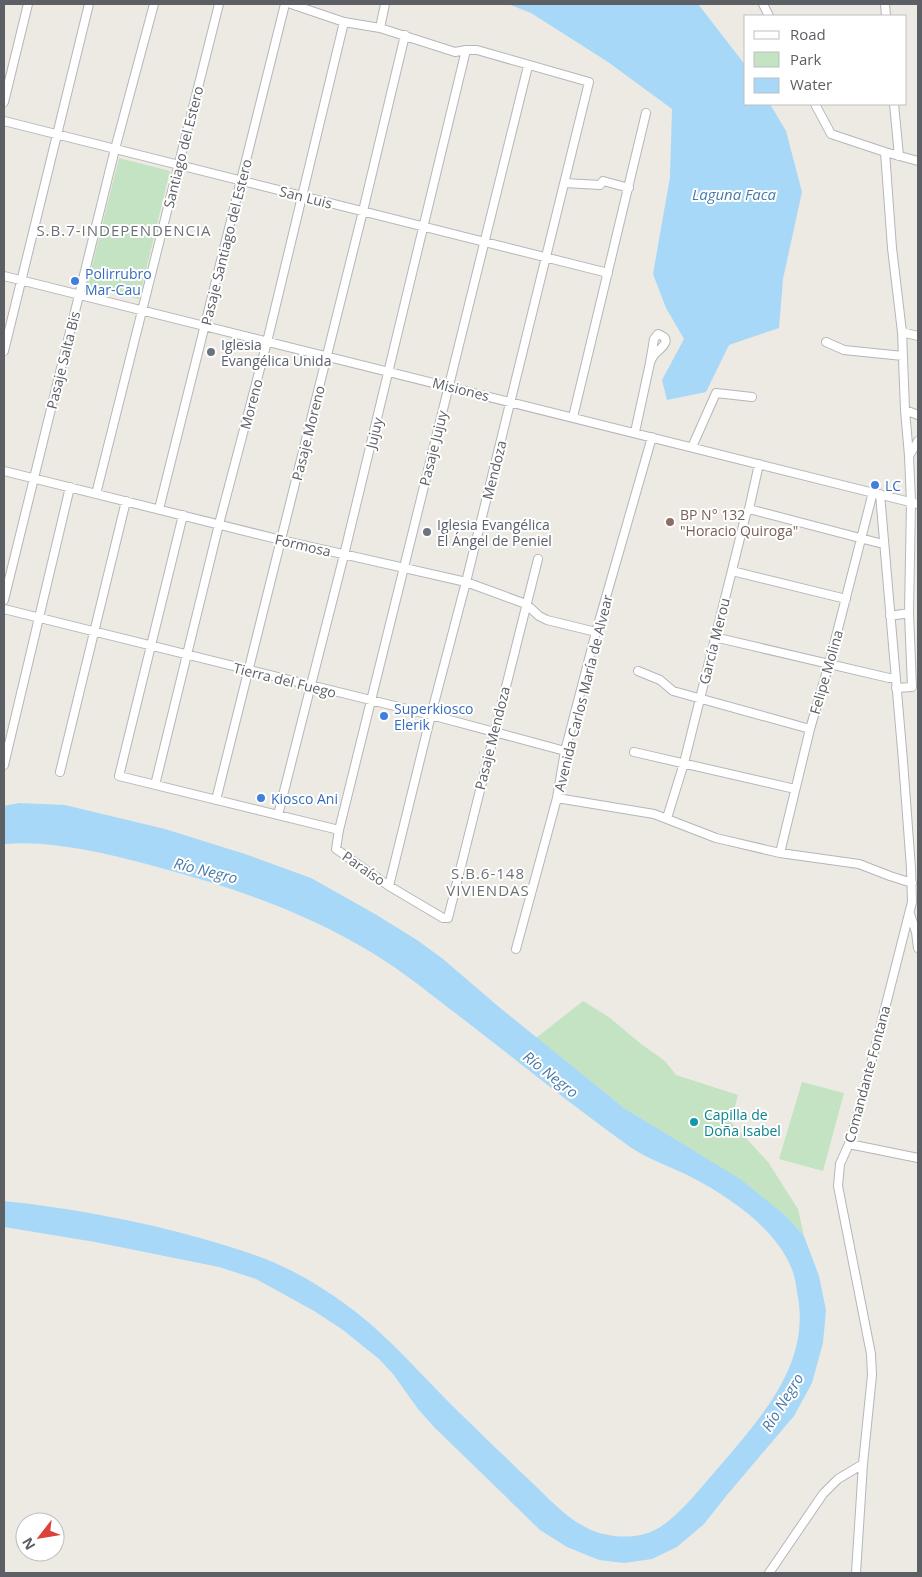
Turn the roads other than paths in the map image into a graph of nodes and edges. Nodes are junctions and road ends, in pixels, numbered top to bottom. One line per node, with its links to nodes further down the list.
1 (28, 4): 13 (street)
2 (89, 4): 18 (street)
3 (154, 4): 19 (street, Pasaje Salta Bis)
4 (219, 4): 23 (street, Santiago del Estero)
5 (285, 4): 24 (street, Pasaje Santiago del Estero)
6 (291, 4): 8 (street)
7 (385, 4): 9 (street)
8 (344, 22): 9 (street); 27 (street, Moreno)
9 (380, 28): 10 (street)
10 (405, 36): 11 (street); 28 (street, Pasaje Moreno)
11 (466, 50): 12 (street); 29 (street, Jujuy)
12 (528, 66): 25 (street, Mendoza); 30 (street, Pasaje Jujuy)
13 (4, 102)
14 (816, 105): 20 (street)
15 (894, 105): 21 (street)
16 (646, 113): 26 (street)
17 (4, 121): 18 (street, San Luis)
18 (58, 133): 19 (street, San Luis); 34 (street)
19 (115, 149): 23 (street, San Luis); 35 (street, Pasaje Salta Bis)
20 (886, 152): 21 (street); 38 (street)
21 (899, 156): 22 (street)
22 (918, 161)
23 (178, 166): 24 (street, San Luis); 36 (street, Santiago del Estero)
24 (241, 180): 27 (street, San Luis); 37 (street, Pasaje Santiago del Estero)
25 (565, 183): 26 (street); 31 (street, Mendoza)
26 (629, 188): 32 (street)
27 (302, 196): 28 (street, San Luis); 40 (street, Moreno)
28 (363, 212): 29 (street, San Luis); 43 (street, Pasaje Moreno)
29 (423, 226): 30 (street, San Luis); 46 (street, Jujuy)
30 (484, 241): 31 (street, San Luis); 47 (street, Pasaje Jujuy)
31 (547, 258): 32 (street, San Luis); 49 (street, Mendoza)
32 (608, 273): 52 (street)
33 (4, 276): 34 (street, Misiones)
34 (21, 280): 35 (street, Misiones); 42 (street)
35 (79, 295): 36 (street, Misiones); 60 (street, Pasaje Salta Bis)
36 (141, 310): 37 (street, Misiones); 63 (street, Santiago del Estero)
37 (205, 326): 40 (street, Misiones); 66 (street, Pasaje Santiago del Estero)
38 (902, 332): 39 (street); 44 (street)
39 (918, 336)
40 (267, 342): 43 (street, Misiones); 69 (street, Moreno)
41 (826, 342): 44 (street)
42 (4, 351)
43 (327, 356): 46 (street, Misiones); 71 (street, Pasaje Moreno)
44 (903, 356): 50 (street)
45 (650, 363): 53 (street)
46 (389, 371): 47 (street, Misiones); 73 (street, Jujuy)
47 (448, 387): 49 (street, Misiones); 75 (street, Pasaje Jujuy)
48 (752, 398): 56 (street)
49 (510, 401): 52 (street, Misiones); 77 (street, Mendoza)
50 (905, 410): 51 (street); 57 (street)
51 (918, 415)
52 (573, 417): 53 (street, Misiones)
53 (636, 432): 54 (street, Misiones)
54 (652, 437): 56 (street, Misiones); 85 (street, Avenida Carlos María de Alvear)
55 (918, 441): 57 (street)
56 (692, 447): 58 (street, Misiones)
57 (909, 456): 65 (street)
58 (760, 464): 62 (street, Misiones); 67 (street, García Merou)
59 (4, 471): 60 (street, Formosa)
60 (33, 478): 61 (street, Formosa); 78 (street, Pasaje Salta Bis)
61 (70, 487): 63 (street, Formosa); 84 (street)
62 (877, 493): 65 (street, Misiones); 70 (street, Felipe Molina); 72 (street)
63 (96, 494): 64 (street, Formosa)
64 (126, 501): 66 (street, Formosa); 86 (street)
65 (914, 503): 82 (street)
66 (159, 509): 68 (street, Formosa)
67 (749, 509): 70 (street); 76 (street, García Merou)
68 (183, 515): 69 (street, Formosa); 88 (street)
69 (219, 524): 71 (street, Formosa); 91 (street, Moreno)
70 (862, 538): 72 (street); 79 (street, Felipe Molina)
71 (281, 540): 73 (street, Formosa); 93 (street, Pasaje Moreno)
72 (884, 544): 83 (street)
73 (344, 555): 75 (street, Formosa); 96 (street, Jujuy)
74 (538, 559): 80 (street, Pasaje Mendoza)
75 (403, 568): 77 (street, Formosa); 99 (street, Pasaje Jujuy)
76 (732, 570): 79 (street); 87 (street, García Merou)
77 (466, 582): 80 (street, Formosa); 100 (street, Mendoza)
78 (4, 600)
79 (846, 600): 92 (street, Felipe Molina)
80 (526, 604): 85 (street, Formosa); 102 (street, Pasaje Mendoza)
81 (4, 610): 84 (street, Tierra del Fuego)
82 (909, 614): 83 (street); 89 (street)
83 (890, 616): 90 (street)
84 (38, 618): 86 (street, Tierra del Fuego); 106 (street)
85 (596, 632): 103 (street, Avenida Carlos María de Alvear)
86 (94, 633): 88 (street, Tierra del Fuego); 107 (street)
87 (714, 637): 92 (street); 98 (street, García Merou)
88 (150, 647): 91 (street, Tierra del Fuego); 108 (street, Paraíso)
89 (910, 652): 90 (street); 97 (street)
90 (893, 653): 95 (street)
91 (188, 656): 93 (street, Tierra del Fuego); 108 (street, Moreno)
92 (829, 664): 95 (street); 101 (street, Felipe Molina)
93 (248, 671): 96 (street, Tierra del Fuego); 111 (street, Pasaje Moreno)
94 (638, 671): 98 (street)
95 (895, 678): 97 (street)
96 (311, 686): 99 (street, Tierra del Fuego); 112 (street, Jujuy)
97 (896, 688): 116 (street)
98 (699, 697): 101 (street); 105 (street, García Merou)
99 (371, 701): 100 (street, Tierra del Fuego); 114 (street, Pasaje Jujuy)
100 (430, 715): 102 (street, Tierra del Fuego); 118 (street, Mendoza)
101 (810, 729): 109 (street, Felipe Molina)
102 (494, 733): 103 (street, Tierra del Fuego); 120 (street, Pasaje Mendoza)
103 (565, 751): 110 (street, Avenida Carlos María de Alvear)
104 (634, 752): 105 (street)
105 (684, 763): 109 (street); 113 (street, García Merou)
106 (4, 764)
107 (60, 772)
108 (155, 785): 111 (street, Paraíso)
109 (795, 789): 115 (street, Felipe Molina)
110 (557, 798): 113 (street); 122 (street, Avenida Carlos María de Alvear)
111 (216, 800): 112 (street, Paraíso)
112 (278, 815): 114 (street, Paraíso)
113 (667, 818): 115 (street)
114 (339, 830): 118 (street, Paraíso)
115 (780, 854): 117 (street)
116 (915, 868): 117 (street)
117 (912, 883): 119 (street)
118 (389, 886): 120 (street, Paraíso)
119 (910, 914): 121 (street); 123 (street, Comandante Fontana)
120 (448, 918)
121 (918, 948)
122 (516, 949)
123 (849, 1144): 124 (street); 125 (street, Comandante Fontana)
124 (918, 1158)
125 (863, 1464): 126 (street); 127 (street, Comandante Fontana)
126 (769, 1573)
127 (856, 1573)

